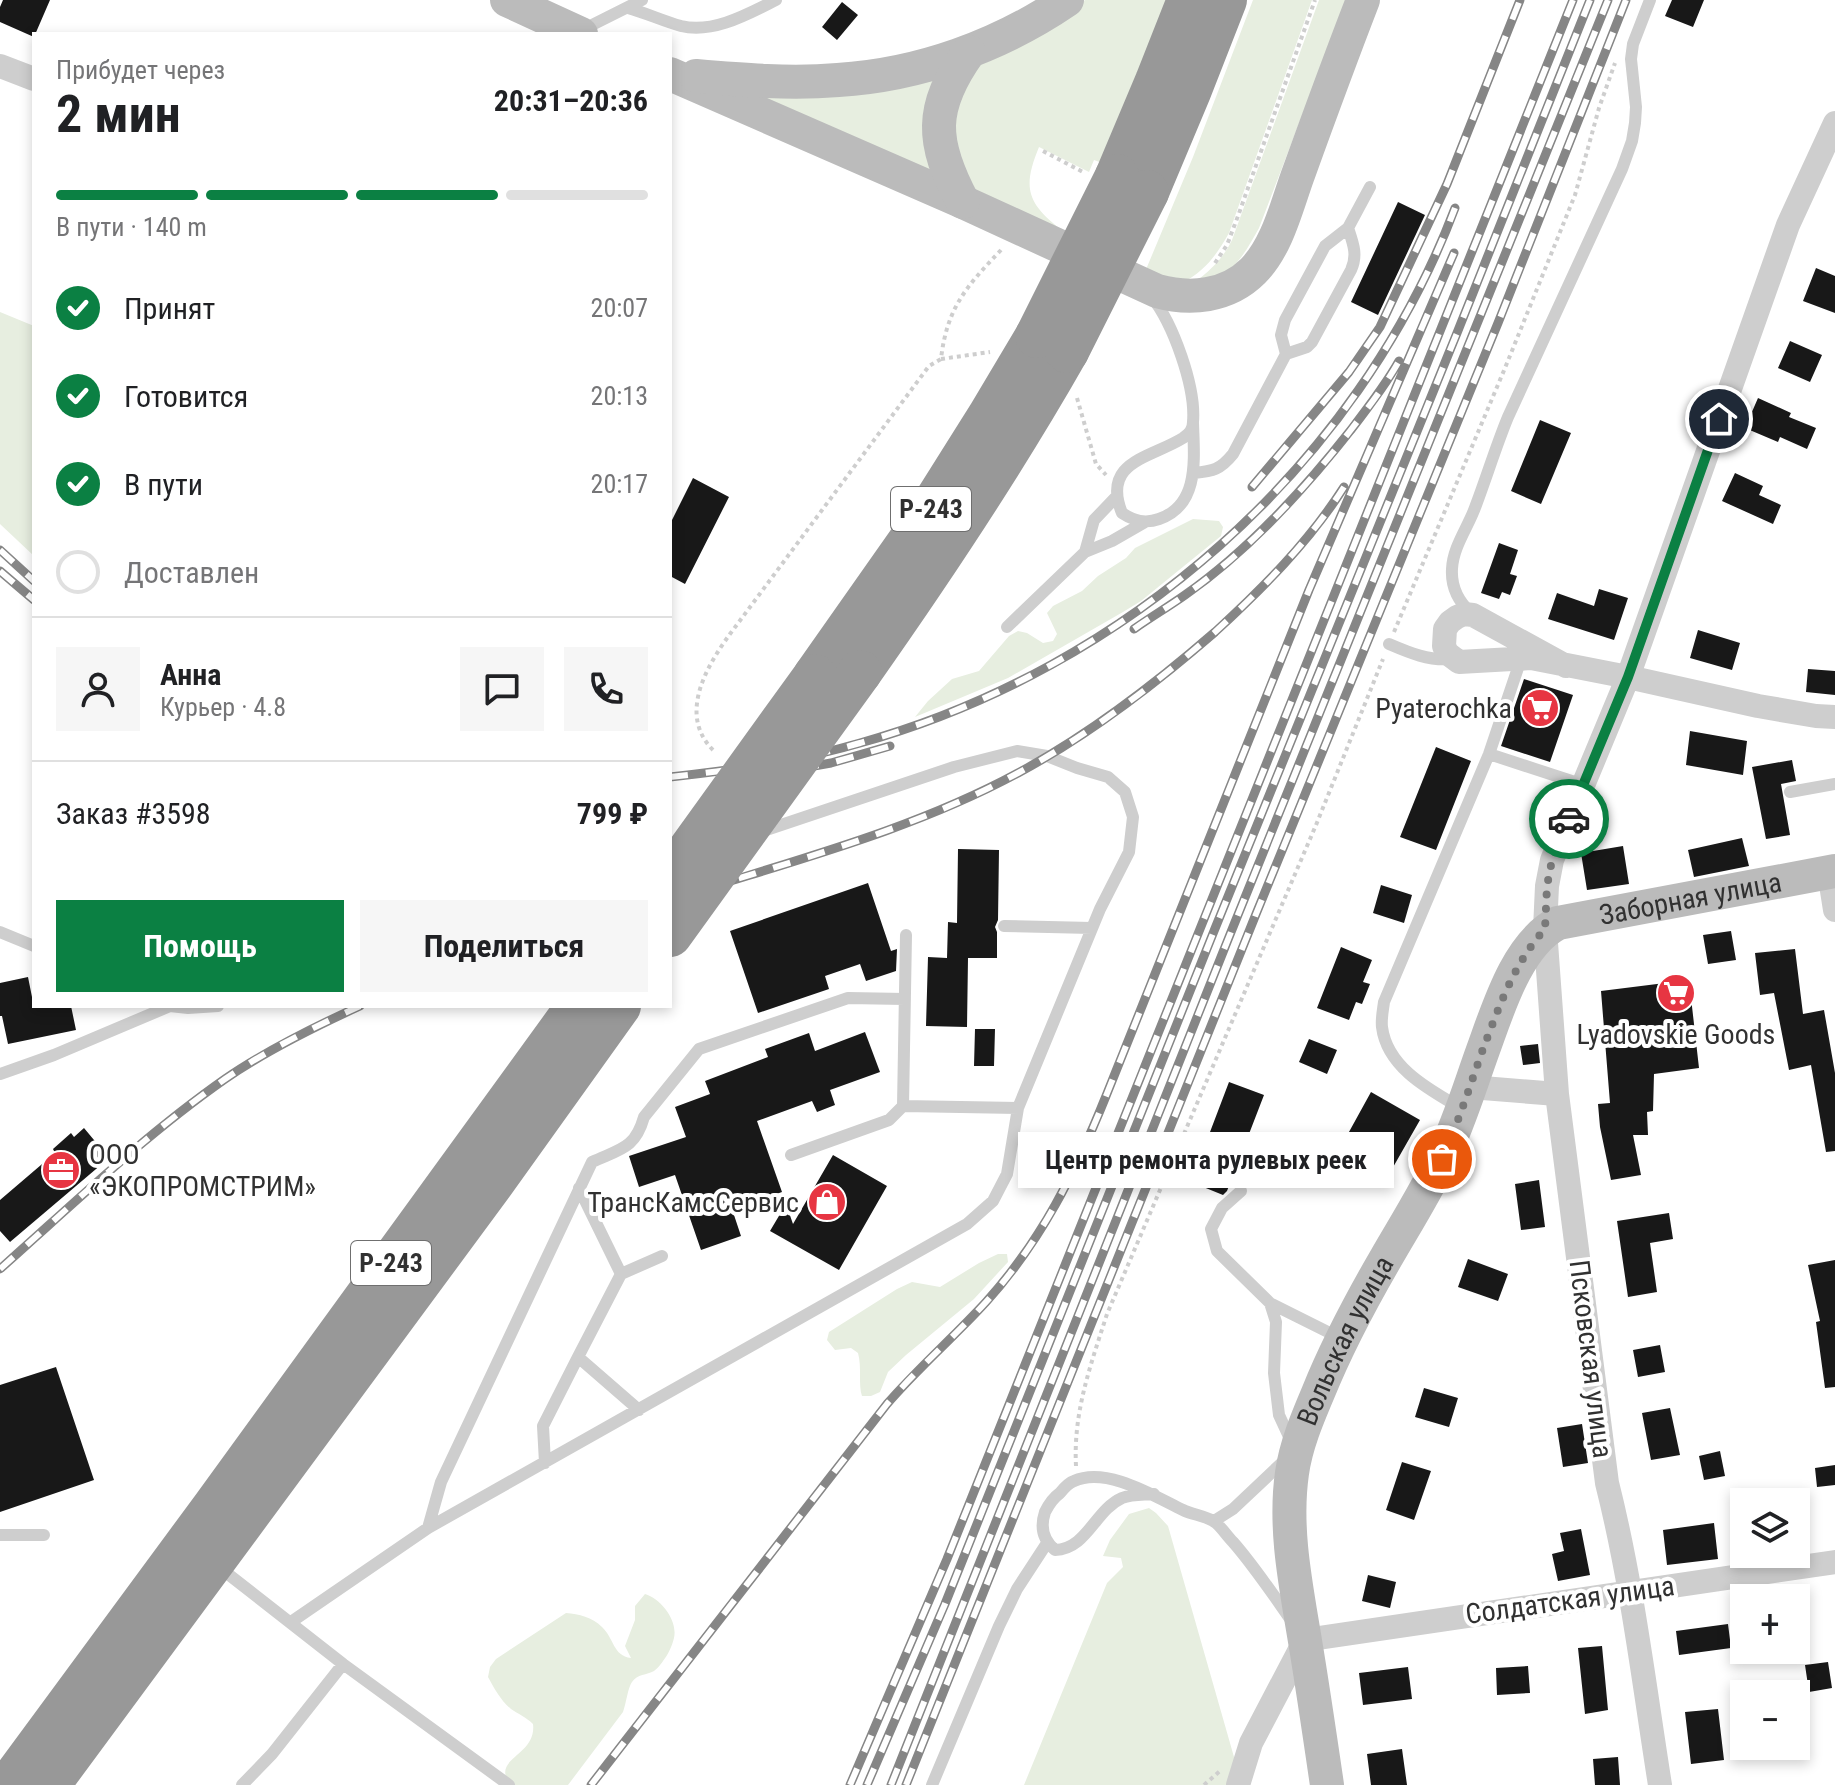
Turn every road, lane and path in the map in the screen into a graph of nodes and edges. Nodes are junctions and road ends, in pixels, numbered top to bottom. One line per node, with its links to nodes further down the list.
1 (507, 0): 11 (main road)
2 (642, 0): 10 (lane)
3 (776, 0): 10 (lane)
4 (1067, 0): 13 (main road)
5 (1189, 0): 21 (highway, Р-243)
6 (1225, 0): 21 (highway, Р-243)
7 (1315, 0): 26 (path)
8 (1363, 0): 27 (main road)
9 (1650, 0): 37 (lane)
10 (628, 8): 12 (lane)
11 (578, 32)
12 (582, 32)
13 (969, 52): 16 (main road); 23 (main road)
14 (1618, 54): 39 (path)
15 (0, 66): 18 (street)
16 (672, 73)
17 (672, 74): 23 (main road)
18 (32, 78)
19 (1835, 123): 43 (street, Псковская улица)
20 (1043, 151): 21 (path)
21 (1119, 182): 29 (highway, Р-243, bridge)
22 (1370, 187): 24 (lane)
23 (963, 202): 27 (main road)
24 (1348, 228): 28 (lane); 28 (lane)
25 (1006, 245): 30 (path)
26 (1205, 271)
27 (1142, 284): 31 (lane)
28 (1286, 354): 33 (lane)
29 (1045, 356): 30 (path); 32 (path); 51 (highway, Р-243, bridge); 58 (highway, Р-243, bridge)
30 (941, 359): 45 (path)
31 (1193, 423): 33 (lane); 34 (lane)
32 (1096, 464)
33 (1194, 473): 35 (lane)
34 (1117, 496): 35 (lane); 36 (lane)
35 (1145, 522): 36 (lane)
36 (1085, 552): 38 (lane)
37 (1473, 615): 40 (street); 42 (street)
38 (1007, 627)
39 (1389, 644): 40 (lane); 80 (path)
40 (1452, 659): 41 (street)
41 (1521, 659): 42 (street); 46 (lane)
42 (1566, 666): 43 (street)
43 (1628, 677): 44 (street); 48 (street, Псковская улица)
44 (1835, 717)
45 (713, 750)
46 (1489, 754): 48 (lane); 66 (lane)
47 (1835, 784): 49 (lane)
48 (1584, 785): 56 (street, Псковская улица)
49 (1790, 792)
50 (714, 847): 55 (lane)
51 (685, 865)
52 (1832, 871): 53 (street); 56 (main road, Заборная улица)
53 (1835, 910)
54 (1004, 926): 55 (lane)
55 (1092, 928): 68 (lane)
56 (1545, 929): 65 (street, Псковская улица); 66 (main road, Вольская улица)
57 (0, 932): 60 (lane)
58 (672, 932)
59 (906, 935): 61 (lane)
60 (32, 945)
61 (905, 999): 67 (lane); 70 (lane)
62 (165, 1008): 64 (lane)
63 (594, 1011): 88 (highway, Р-243); 93 (highway, Р-243)
64 (0, 1074)
65 (1557, 1094): 66 (street); 89 (street, Псковская улица)
66 (1466, 1098): 75 (main road, Вольская улица)
67 (903, 1106): 68 (lane); 69 (lane)
68 (1018, 1108): 77 (lane)
69 (791, 1155)
70 (579, 1188): 73 (lane); 83 (lane)
71 (1241, 1191): 74 (lane)
72 (662, 1256): 73 (lane)
73 (621, 1274): 76 (lane)
74 (1270, 1303): 75 (lane); 78 (lane)
75 (1343, 1339): 78 (main road, Вольская улица)
76 (578, 1357): 77 (lane); 79 (lane)
77 (639, 1410): 79 (lane)
78 (1296, 1451): 82 (lane); 91 (main road, Вольская улица)
79 (545, 1463): 83 (lane)
80 (1076, 1480): 81 (lane); 86 (lane)
81 (1154, 1494): 82 (lane); 86 (lane)
82 (1214, 1521): 91 (lane)
83 (428, 1528): 90 (lane)
84 (0, 1535): 85 (lane)
85 (44, 1535)
86 (1047, 1543): 97 (lane)
87 (1835, 1562): 89 (street, Солдатская улица)
88 (213, 1563): 90 (lane); 94 (highway, Р-243)
89 (1630, 1591): 91 (street, Солдатская улица); 100 (street, Псковская улица)
90 (291, 1622): 92 (lane)
91 (1305, 1640): 98 (street); 99 (main road, Вольская улица)
92 (343, 1664): 95 (lane); 96 (lane)
93 (9, 1785)
94 (48, 1785)
95 (242, 1785)
96 (509, 1785)
97 (932, 1785)
98 (1238, 1785)
99 (1327, 1785)
100 (1660, 1785)

